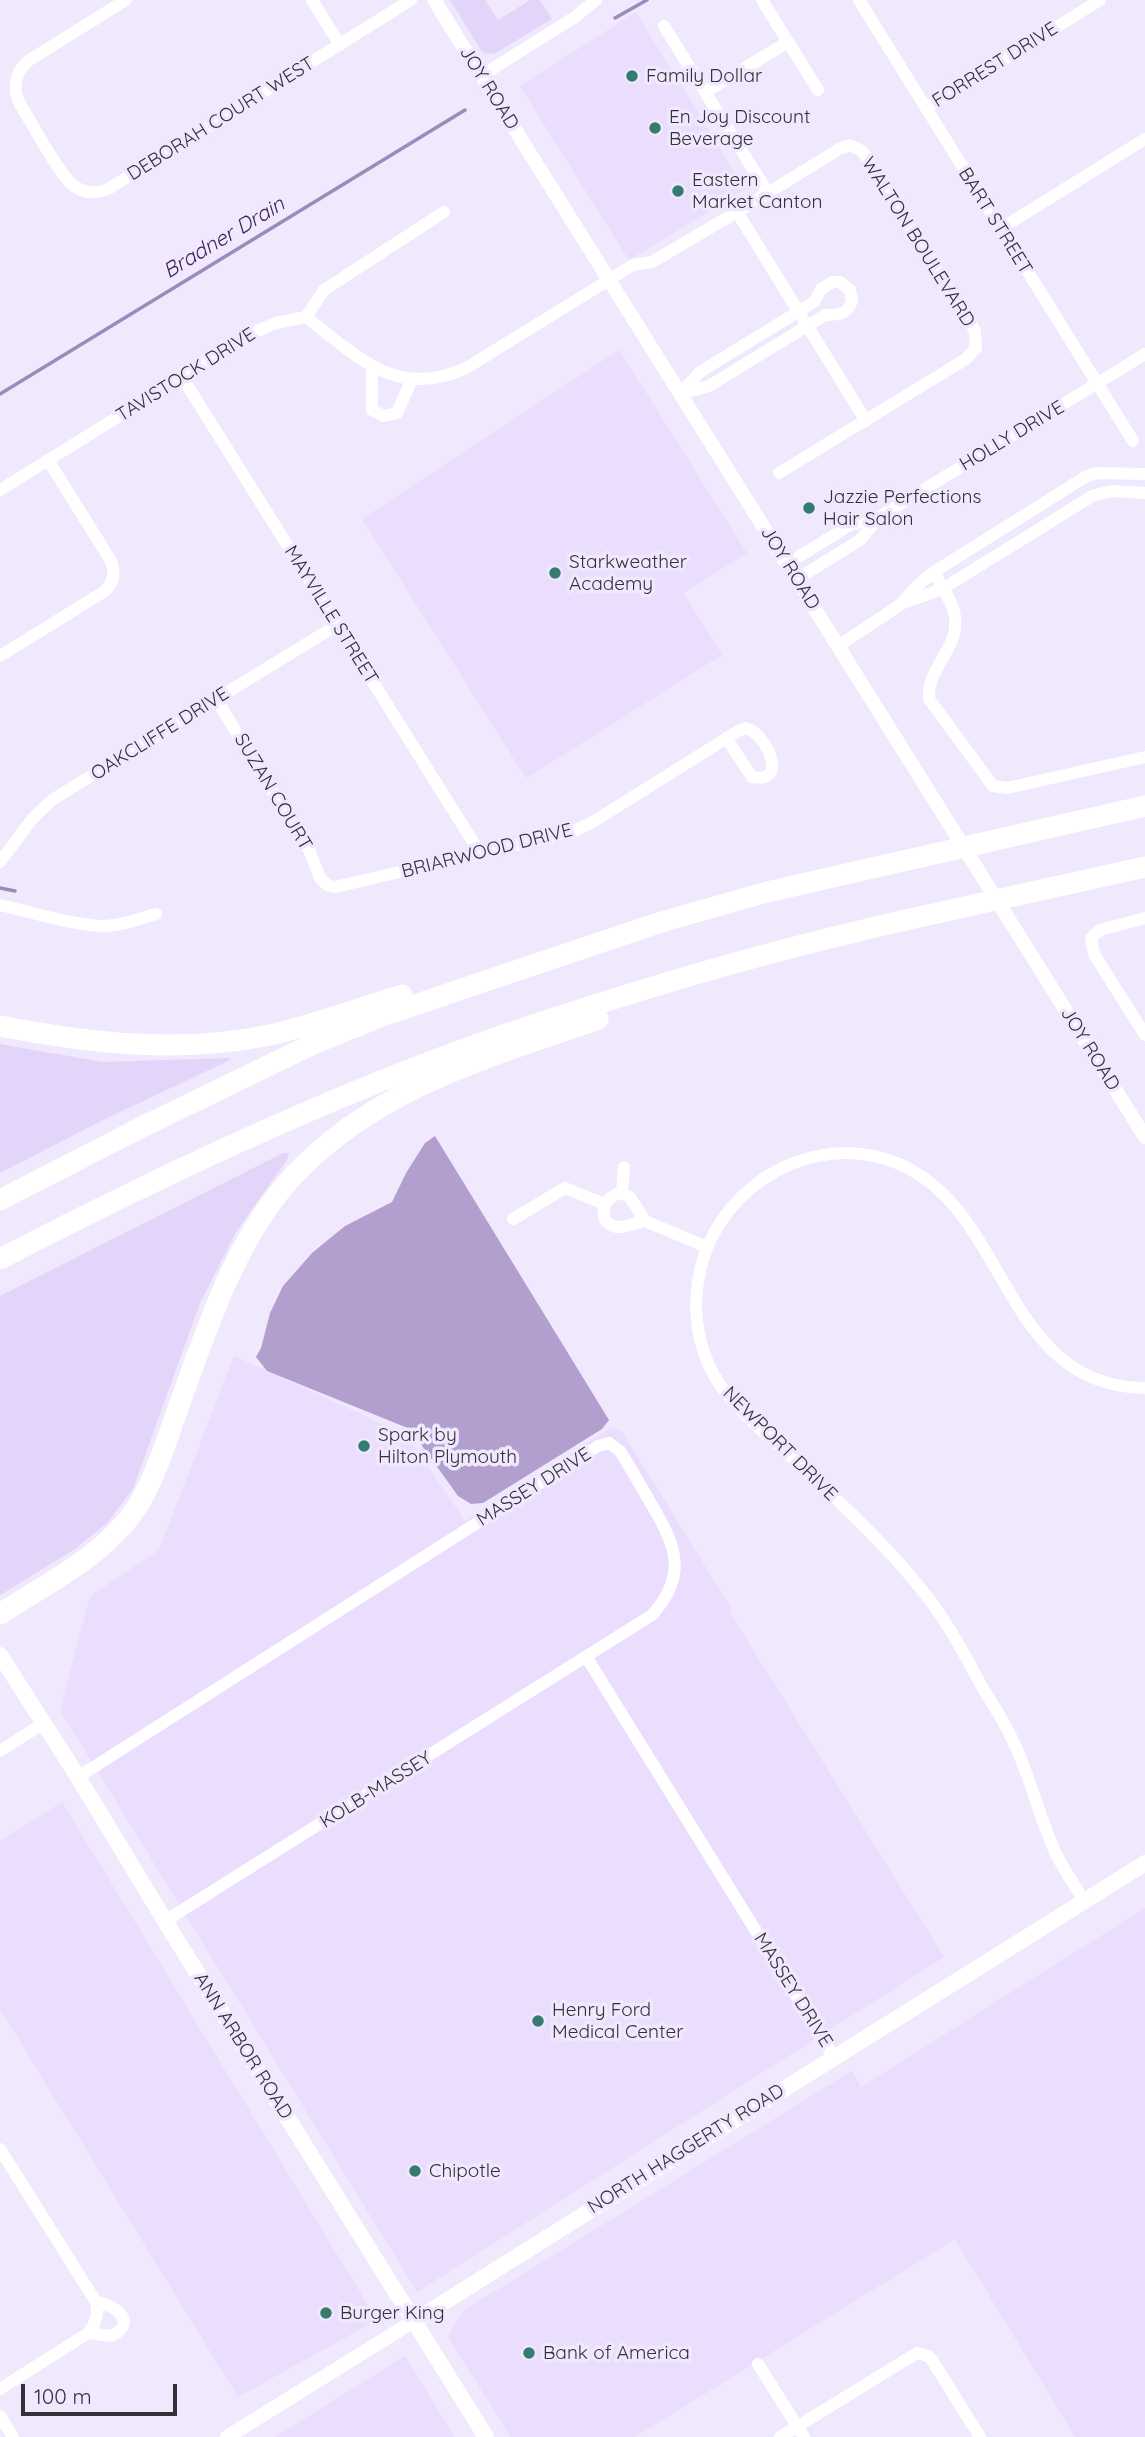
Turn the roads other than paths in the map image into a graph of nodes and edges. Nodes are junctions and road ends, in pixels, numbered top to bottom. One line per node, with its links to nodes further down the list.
1 (126, 0): 11 (street, DEBORAH COURT WEST)
2 (312, 0): 11 (street)
3 (411, 0): 11 (street, DEBORAH COURT WEST)
4 (434, 0): 12 (street, JOY ROAD)
5 (596, 0): 12 (street)
6 (762, 0): 10 (street)
7 (859, 0): 15 (street, BART STREET)
8 (1100, 0): 15 (street, FORREST DRIVE)
9 (664, 26): 14 (street)
10 (788, 41): 13 (street); 14 (street)
11 (340, 45)
12 (481, 76): 21 (street, JOY ROAD)
13 (818, 90)
14 (705, 92): 17 (street)
15 (926, 108): 20 (street, BART STREET)
16 (1145, 139): 20 (street)
17 (768, 193): 19 (street, WALTON BOULEVARD); 33 (street, WALTON BOULEVARD)
18 (444, 212): 23 (street)
19 (737, 212): 21 (street, WALTON BOULEVARD); 22 (street)
20 (1000, 229): 31 (street, BART STREET)
21 (608, 279): 30 (street); 32 (street, JOY ROAD)
22 (798, 312): 24 (street); 24 (street); 25 (street)
23 (306, 317): 28 (street); 29 (street, TAVISTOCK DRIVE)
24 (807, 326): 27 (street); 33 (street)
25 (741, 347): 27 (street); 32 (street)
26 (1145, 354): 31 (street, HOLLY DRIVE)
27 (750, 361): 32 (street)
28 (372, 366): 30 (street); 30 (street)
29 (181, 377): 35 (street, TAVISTOCK DRIVE); 50 (street, MAYVILLE STREET)
30 (412, 379)
31 (1097, 384): 34 (street, BART STREET); 42 (street, HOLLY DRIVE)
32 (680, 394): 45 (street, JOY ROAD)
33 (866, 421): 36 (street, WALTON BOULEVARD)
34 (1133, 441)
35 (48, 460): 39 (street, TAVISTOCK DRIVE); 52 (street)
36 (779, 473)
37 (1097, 473): 38 (street); 40 (street); 43 (street)
38 (1145, 474)
39 (0, 490)
40 (1100, 493): 41 (street); 44 (street)
41 (1145, 493)
42 (880, 517): 45 (street, HOLLY DRIVE); 47 (street, HOLLY DRIVE)
43 (1017, 521): 44 (street); 46 (street)
44 (1026, 538): 48 (street)
45 (787, 564): 47 (street, JOY ROAD)
46 (934, 572): 48 (street); 49 (street)
47 (797, 579): 51 (street, JOY ROAD)
48 (942, 589): 49 (street); 55 (street)
49 (900, 604): 51 (street)
50 (337, 625): 53 (street, OAKCLIFFE DRIVE); 57 (street, MAYVILLE STREET)
51 (838, 646): 68 (street, JOY ROAD)
52 (0, 656)
53 (216, 699): 58 (street, OAKCLIFFE DRIVE); 60 (street, SUZAN COURT)
54 (726, 738): 54 (street, BRIARWOOD DRIVE); 57 (street, BRIARWOOD DRIVE)
55 (1145, 757)
56 (1145, 806): 64 (highway)
57 (480, 853): 60 (street, BRIARWOOD DRIVE)
58 (0, 862)
59 (1145, 867): 65 (highway)
60 (327, 885)
61 (0, 905): 62 (street)
62 (156, 914)
63 (1145, 918): 67 (street)
64 (540, 962): 66 (highway); 71 (highway)
65 (733, 963): 76 (highway); 78 (highway)
66 (0, 1026)
67 (1145, 1035)
68 (1145, 1137)
69 (624, 1167): 70 (street)
70 (622, 1194): 72 (street); 74 (street)
71 (0, 1200)
72 (605, 1204): 73 (street); 74 (street)
73 (513, 1219)
74 (645, 1221): 75 (street)
75 (707, 1247): 77 (street, NEWPORT DRIVE); 85 (street, NEWPORT DRIVE)
76 (0, 1259)
77 (1145, 1388)
78 (0, 1614)
79 (0, 1655): 81 (main road, ANN ARBOR ROAD)
80 (587, 1658): 83 (street, MASSEY DRIVE); 86 (street, KOLB-MASSEY); 87 (street, MASSEY DRIVE)
81 (44, 1723): 82 (street); 83 (main road, ANN ARBOR ROAD)
82 (0, 1751)
83 (78, 1777): 86 (main road, ANN ARBOR ROAD)
84 (1145, 1863): 85 (main road, NORTH HAGGERTY ROAD)
85 (1084, 1901): 87 (main road, NORTH HAGGERTY ROAD)
86 (165, 1921): 90 (main road, ANN ARBOR ROAD)
87 (834, 2057): 90 (main road, NORTH HAGGERTY ROAD)
88 (0, 2149): 89 (street)
89 (96, 2302): 91 (street); 91 (street)
90 (414, 2321): 97 (street, NORTH HAGGERTY ROAD); 98 (main road, ANN ARBOR ROAD)
91 (88, 2333): 93 (street)
92 (758, 2364): 95 (street)
93 (0, 2389)
94 (0, 2416): 96 (street)
95 (801, 2432): 99 (street); 100 (street)
96 (13, 2437)
97 (228, 2437)
98 (486, 2437)
99 (780, 2437)
100 (980, 2437)

